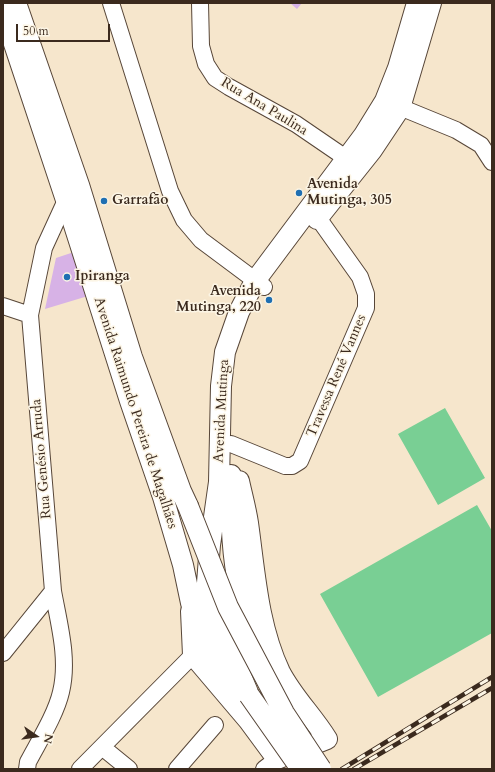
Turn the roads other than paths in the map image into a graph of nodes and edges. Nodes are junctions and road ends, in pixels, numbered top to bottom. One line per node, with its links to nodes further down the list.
1 (16, 3): 10 (main road, Avenida Raimundo Pereira de Magalhães)
2 (111, 3): 15 (street)
3 (200, 3): 8 (street, Rua Ana Paulina)
4 (417, 3): 7 (main road, Avenida Mutinga)
5 (431, 3): 7 (main road, Avenida Mutinga)
6 (3, 11): 11 (main road, Avenida Raimundo Pereira de Magalhães)
7 (392, 104): 8 (main road, Avenida Mutinga); 9 (street)
8 (352, 162): 12 (main road, Avenida Mutinga)
9 (492, 162)
10 (79, 185): 11 (street, Rua Genésio Arruda); 13 (main road, Avenida Raimundo Pereira de Magalhães)
11 (66, 200): 13 (main road, Avenida Raimundo Pereira de Magalhães); 14 (street, Rua Genésio Arruda)
12 (314, 212): 15 (main road, Avenida Mutinga); 18 (street, Travessa René Vannes)
13 (82, 221): 14 (street); 20 (main road, Avenida Raimundo Pereira de Magalhães); 24 (main road, Avenida Raimundo Pereira de Magalhães, bridge)
14 (44, 248): 17 (street, Rua Genésio Arruda)
15 (260, 284): 18 (main road, Avenida Mutinga); 24 (main road, Avenida Mutinga)
16 (3, 306): 17 (street)
17 (30, 315): 19 (street, Rua Genésio Arruda)
18 (231, 449): 24 (main road, Avenida Mutinga, bridge); 27 (main road)
19 (53, 591): 21 (street); 28 (street, Rua Genésio Arruda)
20 (191, 603): 22 (main road); 23 (main road, Avenida Raimundo Pereira de Magalhães)
21 (3, 654)
22 (193, 655): 23 (main road); 26 (street); 27 (main road)
23 (220, 661): 24 (main road, Avenida Raimundo Pereira de Magalhães)
24 (244, 672): 32 (main road, Avenida Raimundo Pereira de Magalhães, bridge); 33 (main road, bridge)
25 (215, 725): 31 (street)
26 (102, 746): 29 (street); 30 (street)
27 (271, 764)
28 (27, 769)
29 (80, 769)
30 (129, 769)
31 (177, 769)
32 (301, 769)
33 (321, 769)

